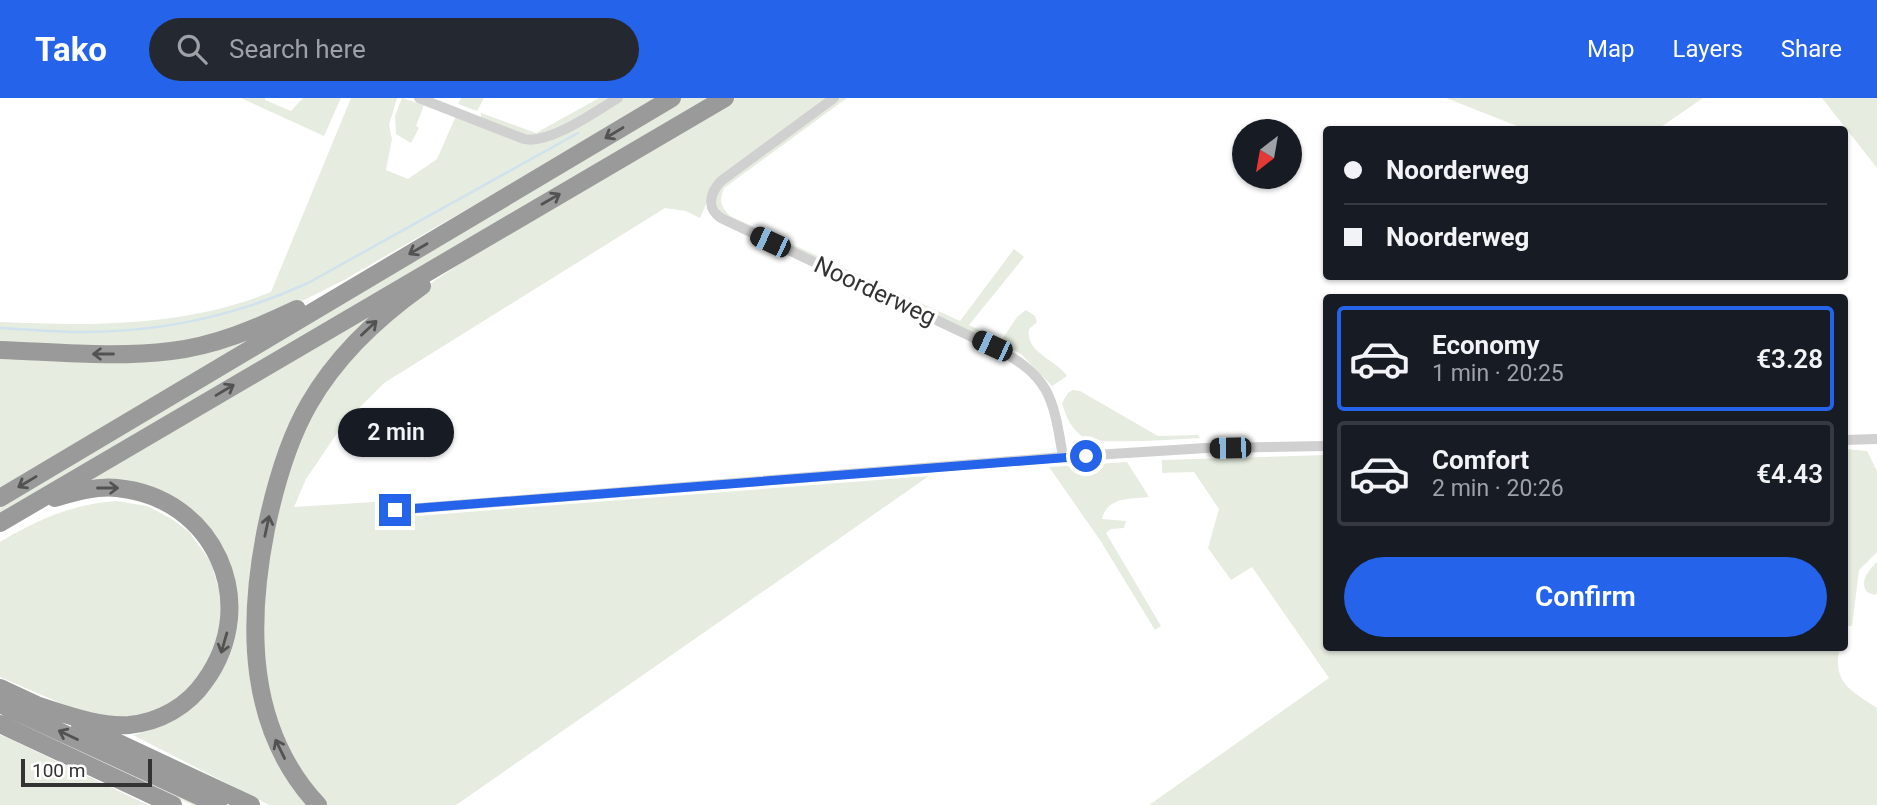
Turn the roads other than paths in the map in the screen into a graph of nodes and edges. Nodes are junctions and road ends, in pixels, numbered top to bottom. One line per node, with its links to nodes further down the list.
1 (419, 98): 2 (street)
2 (618, 98)
3 (672, 98): 7 (highway, one-way to 7)
4 (724, 98): 6 (highway, one-way to 4)
5 (834, 98): 12 (street, Noorderweg)
6 (492, 233): 15 (highway, one-way to 6); 24 (highway, one-way to 6)
7 (373, 275): 8 (highway, one-way to 8); 13 (highway, one-way to 13)
8 (0, 349)
9 (1877, 439): 10 (street)
10 (1848, 440)
11 (1323, 446): 12 (street)
12 (1063, 457): 14 (street)
13 (0, 498)
14 (395, 510)
15 (19, 512): 16 (highway); 19 (highway, one-way to 19)
16 (0, 523)
17 (0, 688): 19 (highway)
18 (0, 704): 22 (highway, one-way to 18)
19 (36, 705): 23 (highway)
20 (0, 724): 21 (highway)
21 (173, 805)
22 (218, 805)
23 (251, 805)
24 (318, 805)

